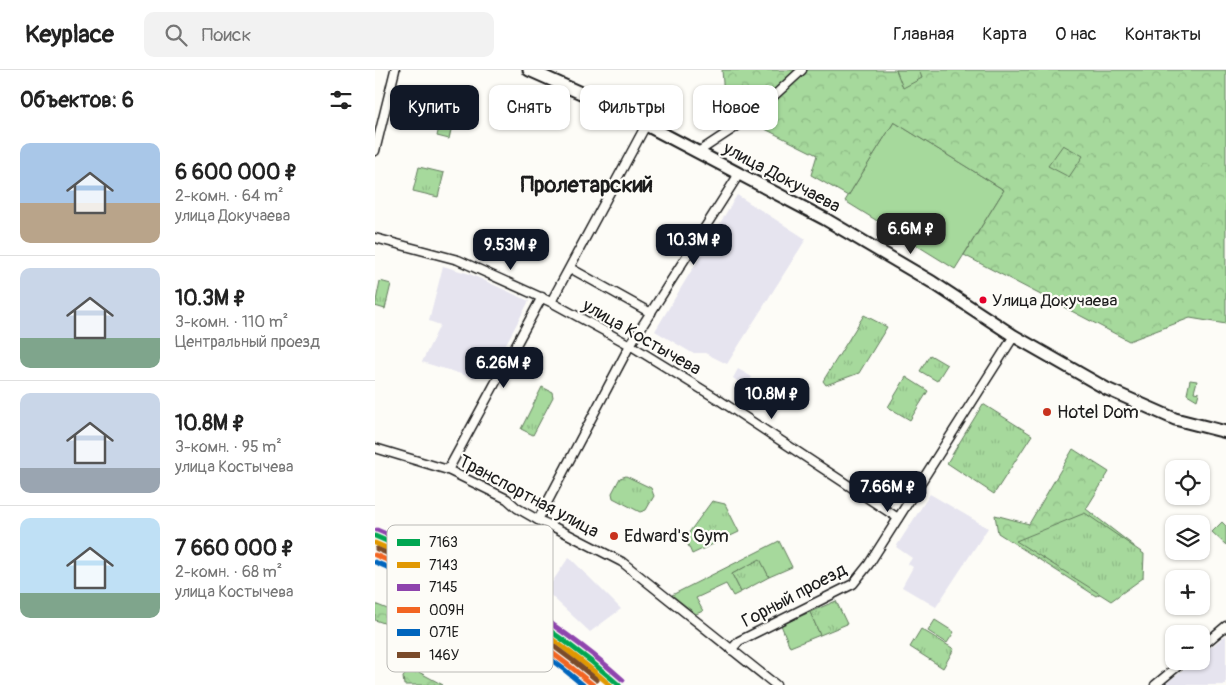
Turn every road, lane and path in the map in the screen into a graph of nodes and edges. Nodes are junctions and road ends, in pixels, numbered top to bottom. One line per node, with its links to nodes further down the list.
1 (395, 70): 7 (street)
2 (529, 70): 4 (main road, улица Докучаева)
3 (802, 70): 8 (street)
4 (580, 91)
5 (643, 130): 11 (street)
6 (656, 130): 8 (main road, улица Докучаева)
7 (375, 151)
8 (698, 152): 9 (main road, улица Докучаева)
9 (739, 174): 14 (street); 15 (main road, улица Докучаева)
10 (375, 238): 12 (street, улица Костычева)
11 (571, 268): 13 (street); 14 (street)
12 (542, 298): 13 (street, улица Костычева); 19 (street)
13 (551, 302): 16 (street, улица Костычева)
14 (651, 313): 16 (street)
15 (1014, 336): 17 (main road, улица Докучаева); 20 (street, Горный проезд)
16 (630, 345): 20 (street, улица Костычева); 21 (street)
17 (1226, 432)
18 (375, 448): 19 (street, Транспортная улица)
19 (448, 470): 21 (street, Транспортная улица)
20 (899, 518): 26 (street, Горный проезд)
21 (538, 520): 22 (street, Транспортная улица)
22 (549, 525)
23 (553, 527): 26 (street, Транспортная улица)
24 (1226, 626): 25 (street)
25 (1210, 639)
26 (731, 650): 28 (street, Транспортная улица)
27 (1173, 670): 29 (street)
28 (776, 685)
29 (1155, 685)

